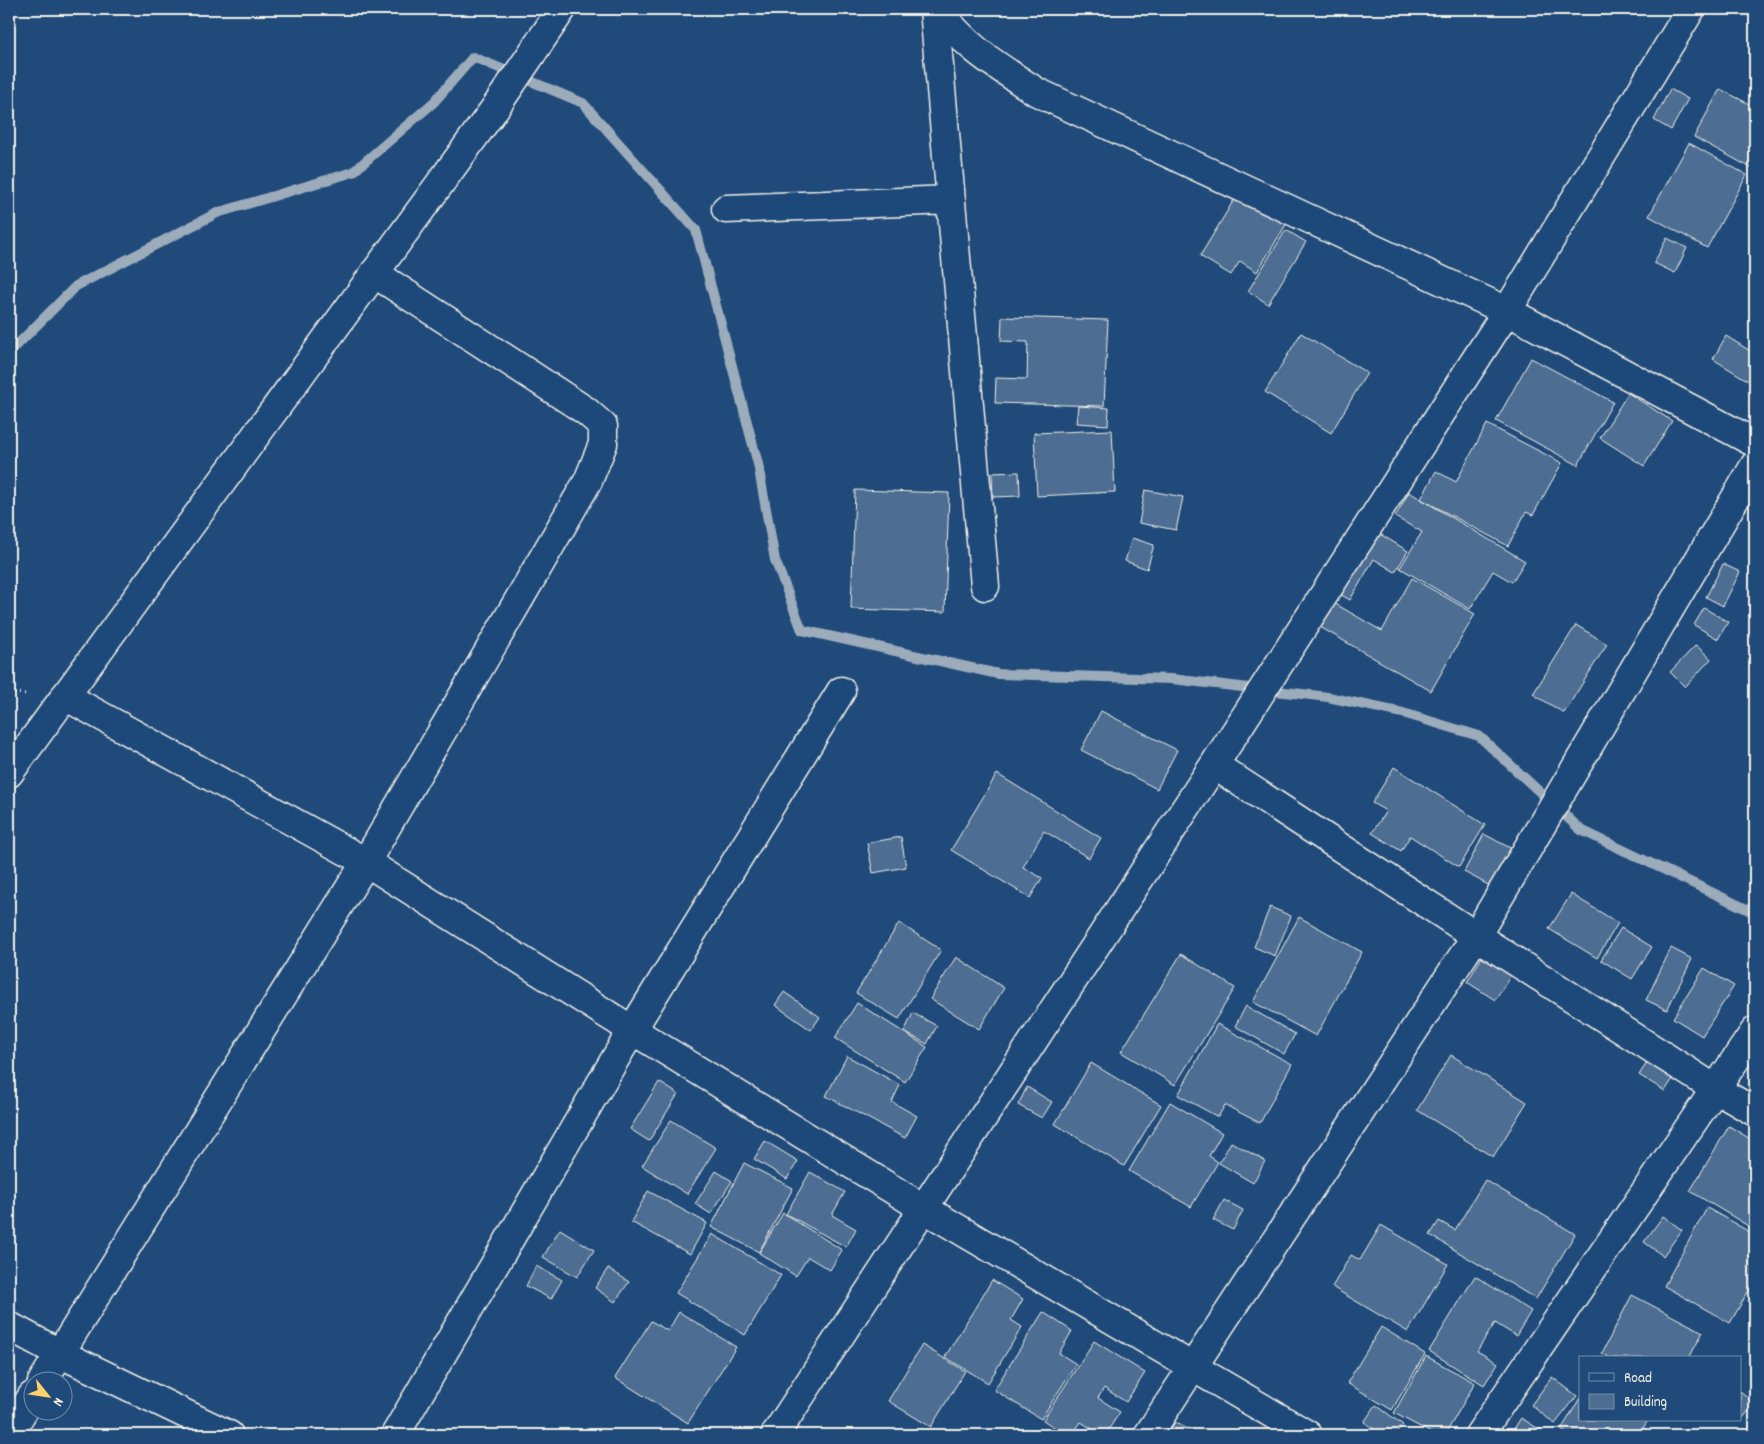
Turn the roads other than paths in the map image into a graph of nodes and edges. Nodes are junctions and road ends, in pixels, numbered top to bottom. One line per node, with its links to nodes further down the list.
1 (562, 9): 7 (street)
2 (934, 9): 5 (street)
3 (938, 9): 8 (street)
4 (1691, 9): 8 (street)
5 (951, 200): 6 (street); 11 (street)
6 (726, 209)
7 (374, 273): 13 (street); 16 (street)
8 (1507, 311): 9 (street); 14 (street)
9 (1755, 443)
10 (1755, 465): 17 (street)
11 (985, 586)
12 (841, 691): 18 (street)
13 (66, 696): 15 (street); 16 (street)
14 (1214, 764): 17 (street); 22 (street)
15 (9, 773)
16 (366, 862): 18 (street); 24 (street)
17 (1476, 936): 20 (street); 25 (street)
18 (632, 1030): 22 (street); 30 (street)
19 (1755, 1031): 20 (street)
20 (1717, 1090): 21 (street); 34 (street)
21 (1755, 1112)
22 (923, 1208): 25 (street); 31 (street)
23 (9, 1326): 24 (street)
24 (59, 1353): 26 (street); 29 (street)
25 (1193, 1367): 32 (street); 33 (street)
26 (48, 1372)
27 (22, 1413): 28 (street)
28 (9, 1434)
29 (229, 1435)
30 (395, 1435)
31 (775, 1435)
32 (1148, 1435)
33 (1308, 1435)
34 (1479, 1435)

